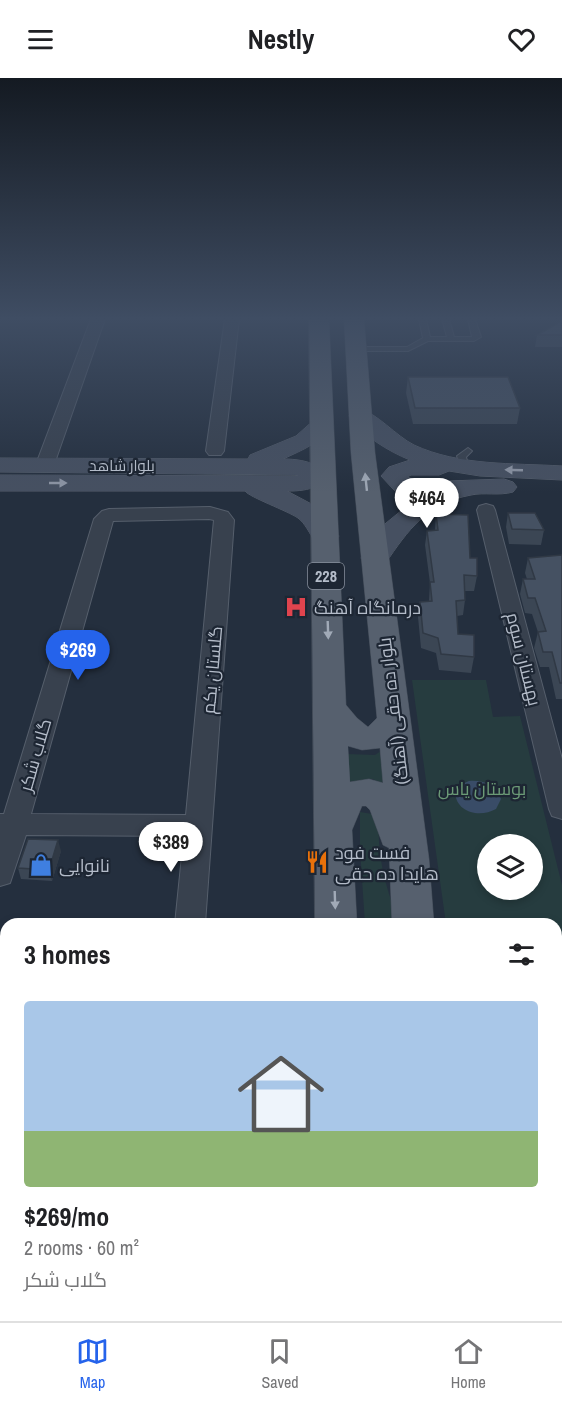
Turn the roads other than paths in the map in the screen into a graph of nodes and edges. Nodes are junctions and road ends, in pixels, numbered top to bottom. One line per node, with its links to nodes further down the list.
1 (77, 377): 8 (street)
2 (225, 377): 7 (street)
3 (321, 377): 6 (main road, 228)
4 (358, 377): 5 (main road, بلوار ده حقی (آهنگ))
5 (360, 416): 10 (main road); 18 (main road, بلوار ده حقی (آهنگ), one-way to 5)
6 (322, 424): 12 (main road); 17 (main road, 228)
7 (215, 451)
8 (47, 459)
9 (0, 465): 12 (main road, بلوار شاهد)
10 (467, 469): 11 (main road, one-way to 10); 14 (main road); 18 (main road)
11 (562, 473)
12 (241, 475): 13 (main road, بلوار شاهد, one-way to 12); 17 (main road)
13 (0, 483)
14 (562, 491)
15 (486, 510): 21 (street, بهستان سوم)
16 (221, 516): 22 (street, گلاب شکر); 23 (street, گلستان یکم)
17 (325, 536): 19 (main road, 228, one-way to 19)
18 (375, 558): 20 (main road, بلوار ده حقی (آهنگ))
19 (331, 708): 20 (main road); 24 (main road, 228)
20 (394, 721): 26 (main road, بلوار ده حقی (آهنگ))
21 (560, 793)
22 (7, 824): 23 (street); 25 (street, گلاب شکر)
23 (198, 826): 27 (street, گلستان یکم)
24 (332, 833): 26 (main road); 28 (main road, 228, one-way to 28)
25 (0, 875)
26 (412, 910)
27 (190, 918)
28 (336, 918)

